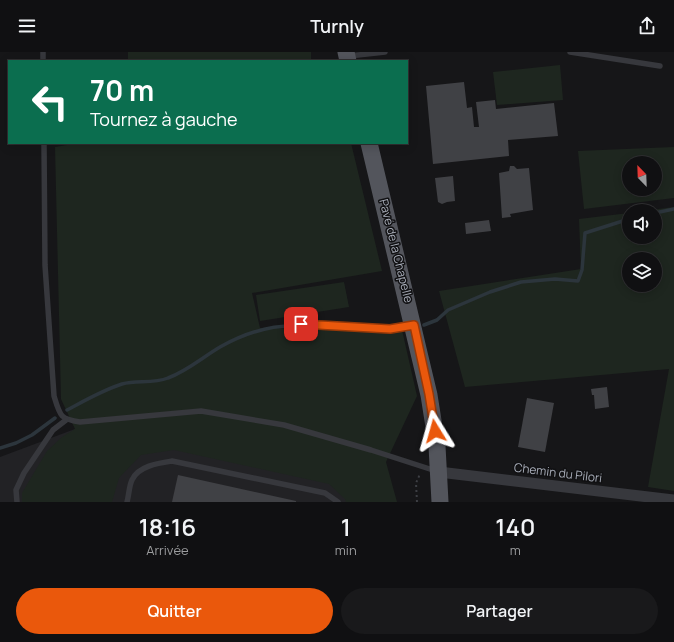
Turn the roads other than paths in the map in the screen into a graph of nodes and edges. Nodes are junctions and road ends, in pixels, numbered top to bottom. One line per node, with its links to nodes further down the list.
1 (385, 52): 3 (lane)
2 (570, 52): 4 (lane)
3 (347, 56)
4 (660, 66)
5 (44, 144): 9 (lane)
6 (369, 144): 8 (main road, Pavé de la Chapelle)
7 (301, 324): 8 (lane)
8 (414, 325): 10 (main road, Pavé de la Chapelle)
9 (65, 419): 10 (lane); 12 (lane)
10 (439, 472): 11 (street, Chemin du Pilori); 15 (main road, Pavé de la Chapelle)
11 (674, 500)
12 (17, 502)
13 (127, 502): 14 (lane)
14 (338, 502)
15 (440, 502)

